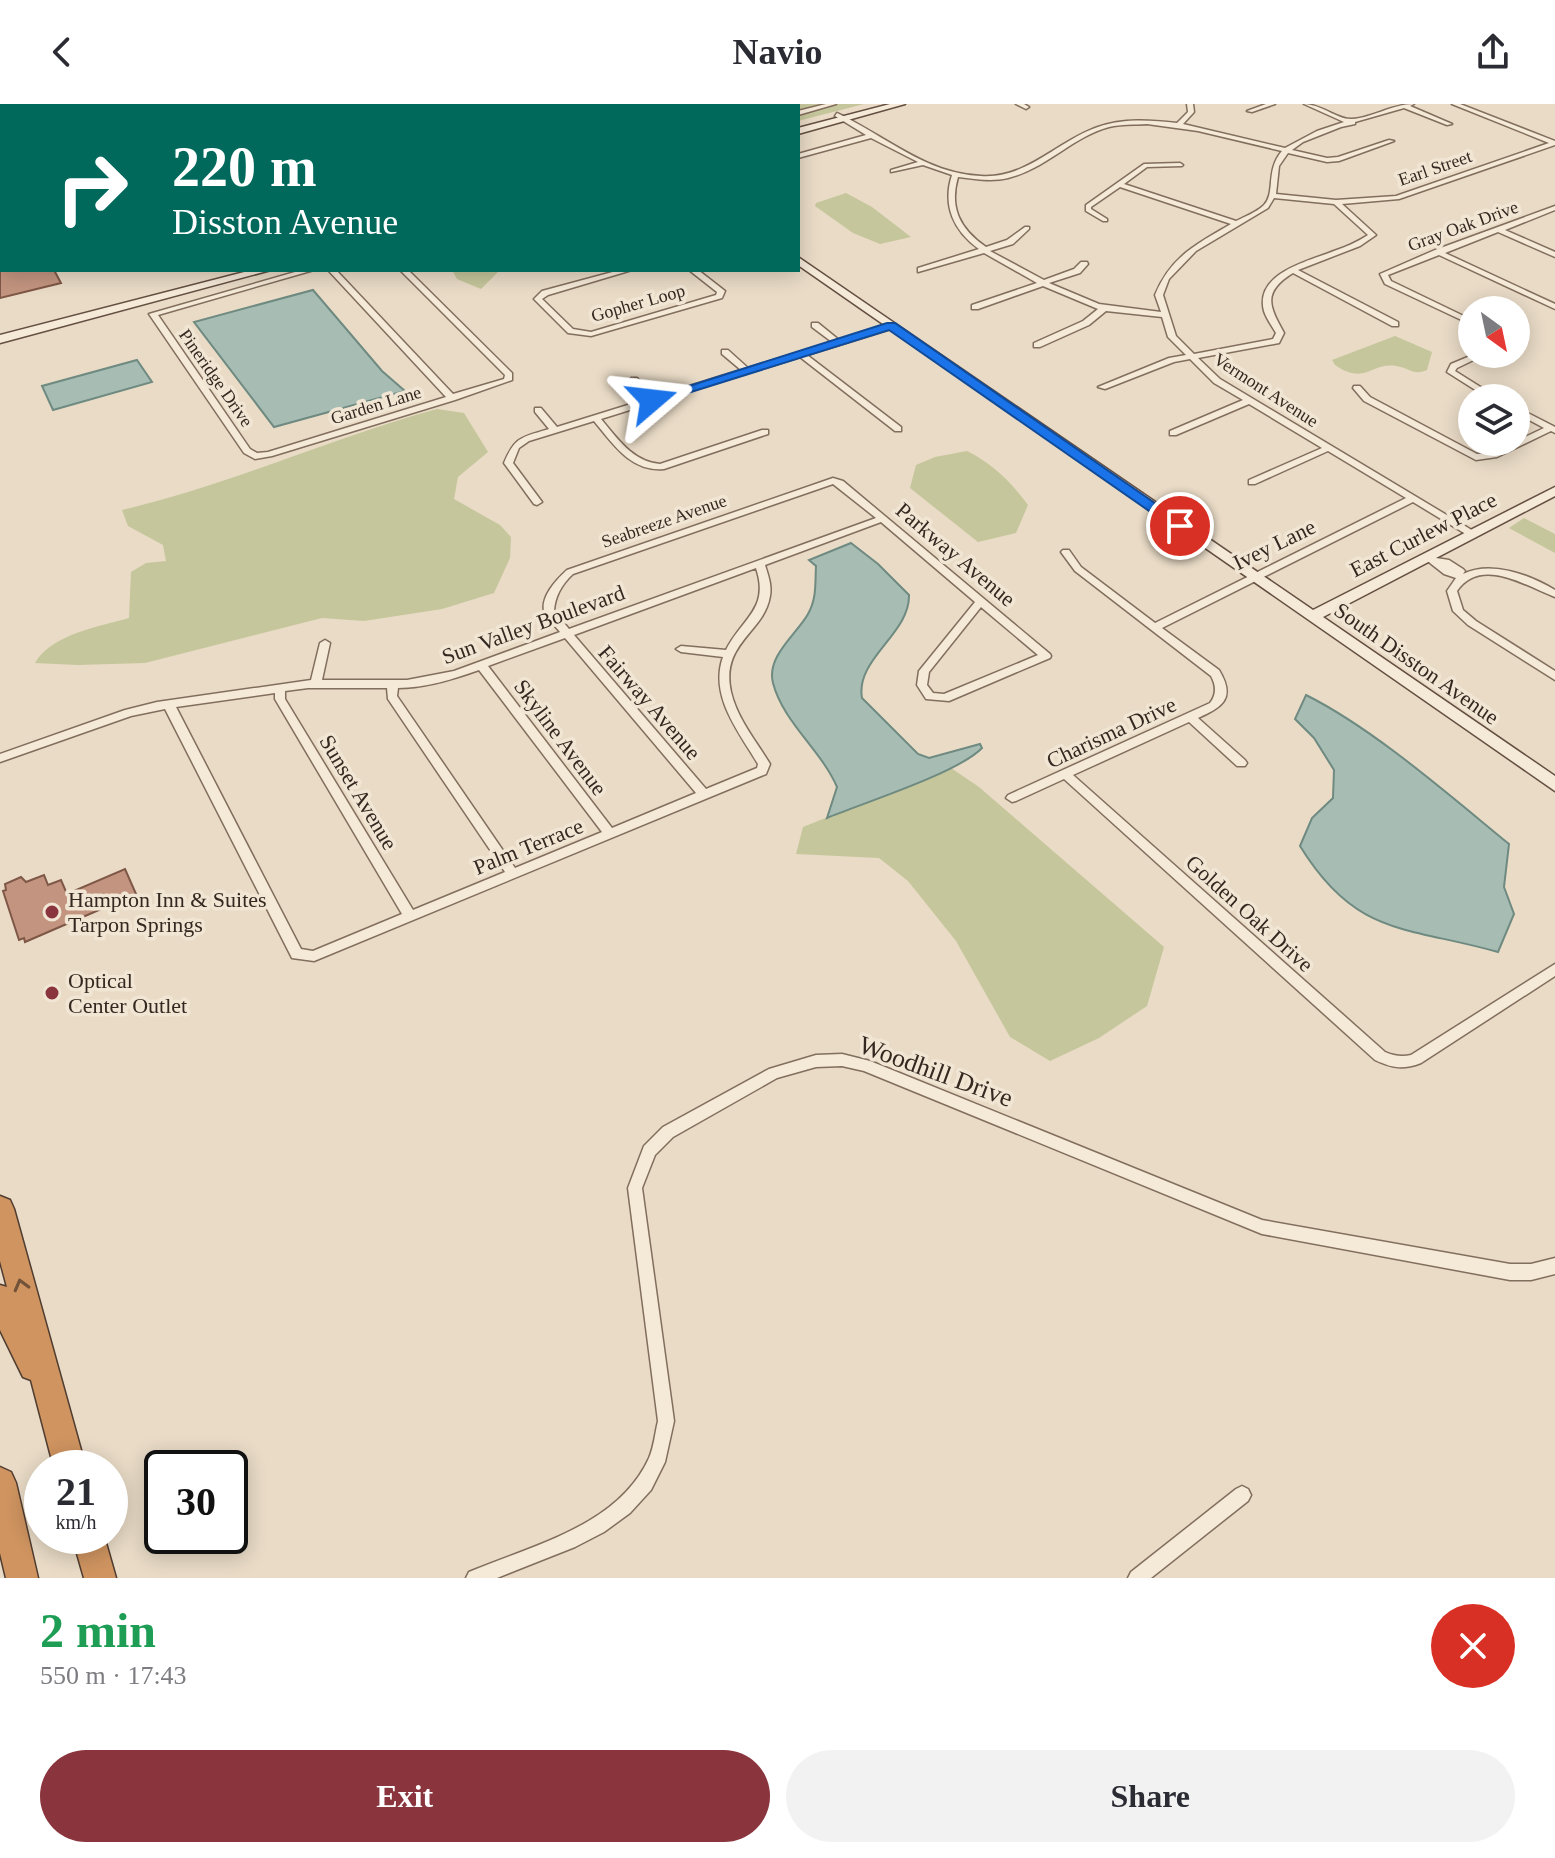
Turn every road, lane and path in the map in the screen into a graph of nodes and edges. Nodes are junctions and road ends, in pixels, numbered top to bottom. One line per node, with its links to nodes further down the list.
1 (833, 104): 10 (street)
2 (878, 104): 11 (street)
3 (900, 104): 11 (street)
4 (1190, 104): 15 (street)
5 (1272, 104): 9 (street)
6 (1307, 104): 12 (street)
7 (1455, 104): 19 (street)
8 (1405, 105): 12 (street); 13 (street)
9 (1250, 111)
10 (800, 112)
11 (841, 117): 14 (street); 16 (street); 17 (street)
12 (1353, 123): 20 (street)
13 (1449, 124)
14 (800, 125)
15 (1178, 126): 20 (street); 25 (street)
16 (800, 130)
17 (873, 135): 21 (street); 22 (street)
18 (1391, 141): 20 (street)
19 (1555, 143): 28 (street, Earl Street)
20 (1285, 151): 27 (street)
21 (800, 155)
22 (923, 163): 24 (street); 25 (street)
23 (1180, 165): 26 (street)
24 (893, 171)
25 (956, 174): 34 (street)
26 (1119, 184): 30 (street); 31 (street)
27 (1274, 196): 28 (street, Earl Street); 31 (street)
28 (1336, 202): 40 (street)
29 (1555, 208): 33 (street, Gray Oak Drive)
30 (1105, 220)
31 (1237, 224): 53 (street)
32 (1027, 228): 34 (street)
33 (1499, 230): 35 (street, Gray Oak Drive); 36 (street)
34 (987, 249): 39 (street); 48 (street)
35 (1438, 252): 51 (street); 54 (street, Gray Oak Drive)
36 (1555, 255)
37 (800, 261): 57 (street, South Disston Avenue)
38 (1084, 264): 48 (street)
39 (921, 270)
40 (1292, 270): 55 (street); 64 (street)
41 (233, 272): 49 (street)
42 (258, 272): 49 (street)
43 (299, 272): 49 (street)
44 (334, 272): 71 (street)
45 (406, 272): 71 (street, Garden Lane)
46 (621, 272): 47 (street, Gopher Loop)
47 (696, 272)
48 (1042, 283): 50 (street); 52 (street)
49 (190, 291): 58 (street); 59 (street); 83 (street, Pineridge Drive)
50 (975, 307)
51 (1555, 307)
52 (1104, 308): 53 (street); 61 (street)
53 (1163, 315): 64 (street, Vermont Avenue)
54 (1458, 316)
55 (1395, 324)
56 (815, 325): 60 (street)
57 (891, 326): 60 (street); 95 (street, South Disston Avenue)
58 (0, 331)
59 (0, 339)
60 (838, 343): 63 (street)
61 (1037, 345)
62 (725, 352): 66 (street)
63 (801, 354): 66 (street); 77 (street)
64 (1189, 356): 69 (street); 73 (street, Vermont Avenue)
65 (1458, 364): 68 (street)
66 (747, 371): 72 (street)
67 (634, 380): 72 (street)
68 (1471, 384)
69 (1102, 387)
70 (1357, 388): 78 (street)
71 (452, 398): 83 (street, Garden Lane)
72 (652, 400): 75 (street)
73 (1249, 401): 81 (street); 82 (street, Vermont Avenue)
74 (538, 410): 79 (street)
75 (595, 417): 79 (street); 80 (street)
76 (1530, 417): 78 (street)
77 (898, 429)
78 (1553, 429)
79 (555, 430): 88 (street)
80 (765, 432)
81 (1173, 433)
82 (1328, 448): 84 (street); 87 (street, Vermont Avenue)
83 (255, 456)
84 (1252, 482)
85 (840, 483): 89 (street, Parkway Avenue); 100 (street, Seabreeze Avenue)
86 (1555, 491): 90 (street, East Curlew Place)
87 (1412, 499): 90 (street, Vermont Avenue); 95 (street, Ivey Lane)
88 (537, 502)
89 (882, 519): 93 (street, Sun Valley Boulevard); 97 (street, Parkway Avenue)
90 (1472, 534): 92 (street, East Curlew Place)
91 (1066, 552): 99 (street)
92 (1432, 559): 94 (street); 98 (street, East Curlew Place)
93 (759, 563): 100 (street, Sun Valley Boulevard); 103 (street)
94 (1460, 575): 96 (street); 105 (street)
95 (1254, 577): 98 (street, South Disston Avenue); 99 (street, Ivey Lane)
96 (1555, 594)
97 (981, 601): 97 (street, Parkway Avenue)
98 (1311, 617): 114 (street, South Disston Avenue)
99 (1155, 627): 110 (street, Charisma Drive)
100 (566, 634): 104 (street, Sun Valley Boulevard); 115 (street, Fairway Avenue)
101 (325, 643): 106 (street)
102 (681, 649): 103 (street)
103 (727, 654): 115 (street, Palm Terrace)
104 (481, 665): 107 (street, Sun Valley Boulevard); 117 (street, Skyline Avenue)
105 (1555, 676)
106 (316, 684): 107 (street, Sun Valley Boulevard); 108 (street, Sun Valley Boulevard)
107 (393, 684): 118 (street)
108 (280, 688): 109 (street, Sun Valley Boulevard); 119 (street, Sunset Avenue)
109 (169, 705): 111 (street, Sun Valley Boulevard); 119 (street, Palm Terrace)
110 (1190, 717): 112 (street); 113 (street, Charisma Drive)
111 (0, 758)
112 (1241, 763)
113 (1066, 775): 116 (street, Charisma Drive); 120 (street, Golden Oak Drive)
114 (1555, 785)
115 (704, 795): 117 (street, Palm Terrace)
116 (1012, 798)
117 (610, 834): 118 (street, Palm Terrace)
118 (513, 874): 119 (street, Palm Terrace)
119 (410, 916)
120 (1555, 969)
121 (0, 1209): 124 (highway, one-way to 121)
122 (1555, 1266): 131 (street, Woodhill Drive)
123 (0, 1299): 124 (highway)
124 (53, 1403): 125 (highway)
125 (65, 1450)
126 (0, 1483): 129 (highway)
127 (1242, 1495): 132 (street)
128 (93, 1554): 130 (highway)
129 (23, 1574)
130 (100, 1578)
131 (475, 1578)
132 (1137, 1578)

